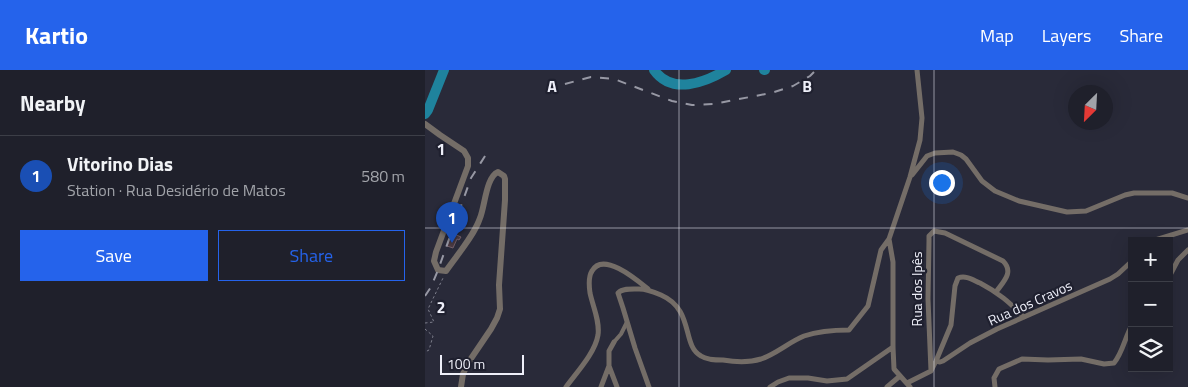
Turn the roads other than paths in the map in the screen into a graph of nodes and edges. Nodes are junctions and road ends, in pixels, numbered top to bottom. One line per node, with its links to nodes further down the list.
1 (917, 70): 3 (street)
2 (425, 124): 23 (street)
3 (910, 177): 4 (street); 7 (street)
4 (1188, 198)
5 (1188, 230): 6 (street)
6 (1165, 237)
7 (889, 239): 11 (street); 17 (street)
8 (1188, 250): 10 (street)
9 (1128, 265): 13 (street, Rua dos Cravos)
10 (1173, 269)
11 (650, 290): 14 (street); 24 (street)
12 (996, 292): 13 (street); 18 (street); 20 (street, Rua dos Ipês)
13 (1024, 317): 18 (street, Rua dos Cravos)
14 (627, 322): 16 (street); 27 (street)
15 (1131, 327): 30 (street)
16 (613, 342): 19 (street)
17 (893, 347): 21 (street); 28 (street)
18 (936, 361): 20 (street)
19 (609, 366): 25 (street); 26 (street)
20 (931, 371): 22 (street)
21 (900, 376): 22 (street); 29 (street)
22 (908, 385)
23 (461, 387)
24 (566, 387)
25 (601, 387)
26 (617, 387)
27 (649, 387)
28 (770, 387)
29 (887, 387)
30 (995, 387)

